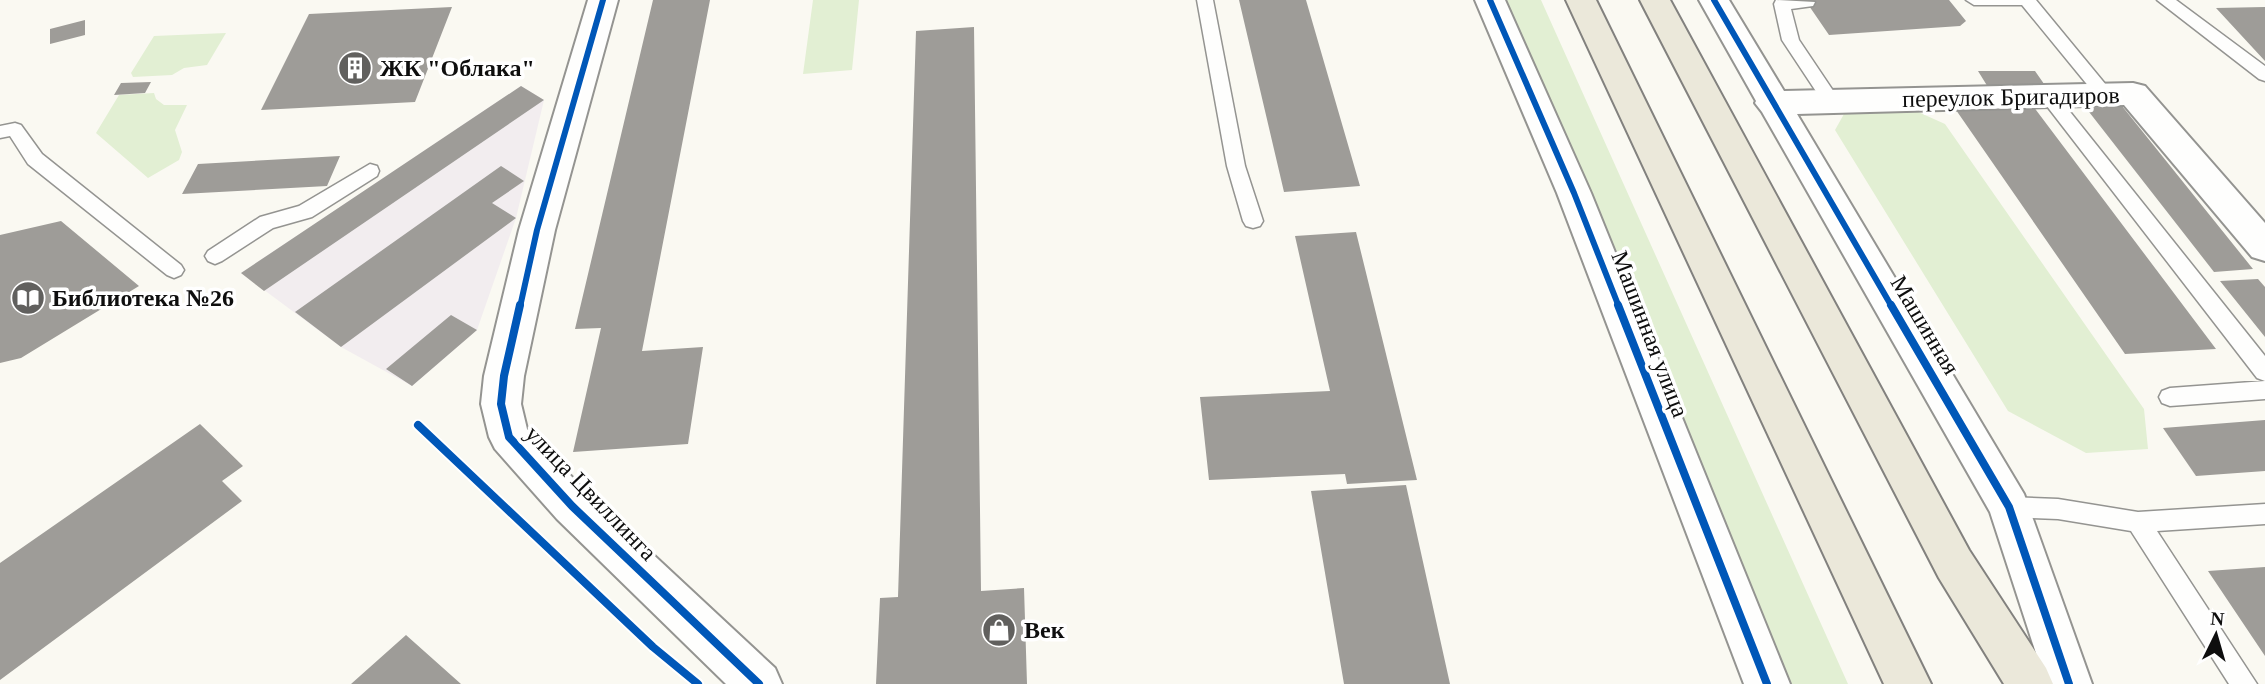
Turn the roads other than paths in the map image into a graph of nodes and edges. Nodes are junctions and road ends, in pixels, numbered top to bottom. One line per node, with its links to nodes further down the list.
1 (603, 0): 29 (street, улица Цвиллинга)
2 (1205, 0): 19 (lane)
3 (1490, 0): 30 (street, Машинная улица)
4 (1581, 0): 31 (main road)
5 (1655, 0): 32 (main road)
6 (1714, 0): 16 (street, Машинная)
7 (1974, 0): 8 (lane)
8 (2020, 0)
9 (2027, 0): 13 (lane)
10 (2165, 0): 12 (lane)
11 (1807, 2): 15 (lane)
12 (2265, 75)
13 (2105, 95): 14 (street, переулок Бригадиров); 20 (street, переулок Бригадиров)
14 (2049, 97): 15 (street, переулок Бригадиров); 23 (lane)
15 (1831, 101): 16 (street, переулок Бригадиров)
16 (1772, 103): 26 (street, Машинная)
17 (0, 132): 22 (lane)
18 (370, 171): 21 (lane)
19 (1253, 220)
20 (2265, 247)
21 (215, 256)
22 (174, 270)
23 (2265, 372)
24 (2265, 390): 25 (lane)
25 (2169, 397)
26 (2009, 507): 28 (lane); 33 (street, Машинная)
27 (2265, 514): 28 (lane)
28 (2138, 522): 34 (lane)
29 (760, 684)
30 (1767, 684)
31 (1908, 684)
32 (2029, 684)
33 (2069, 684)
34 (2244, 684)

